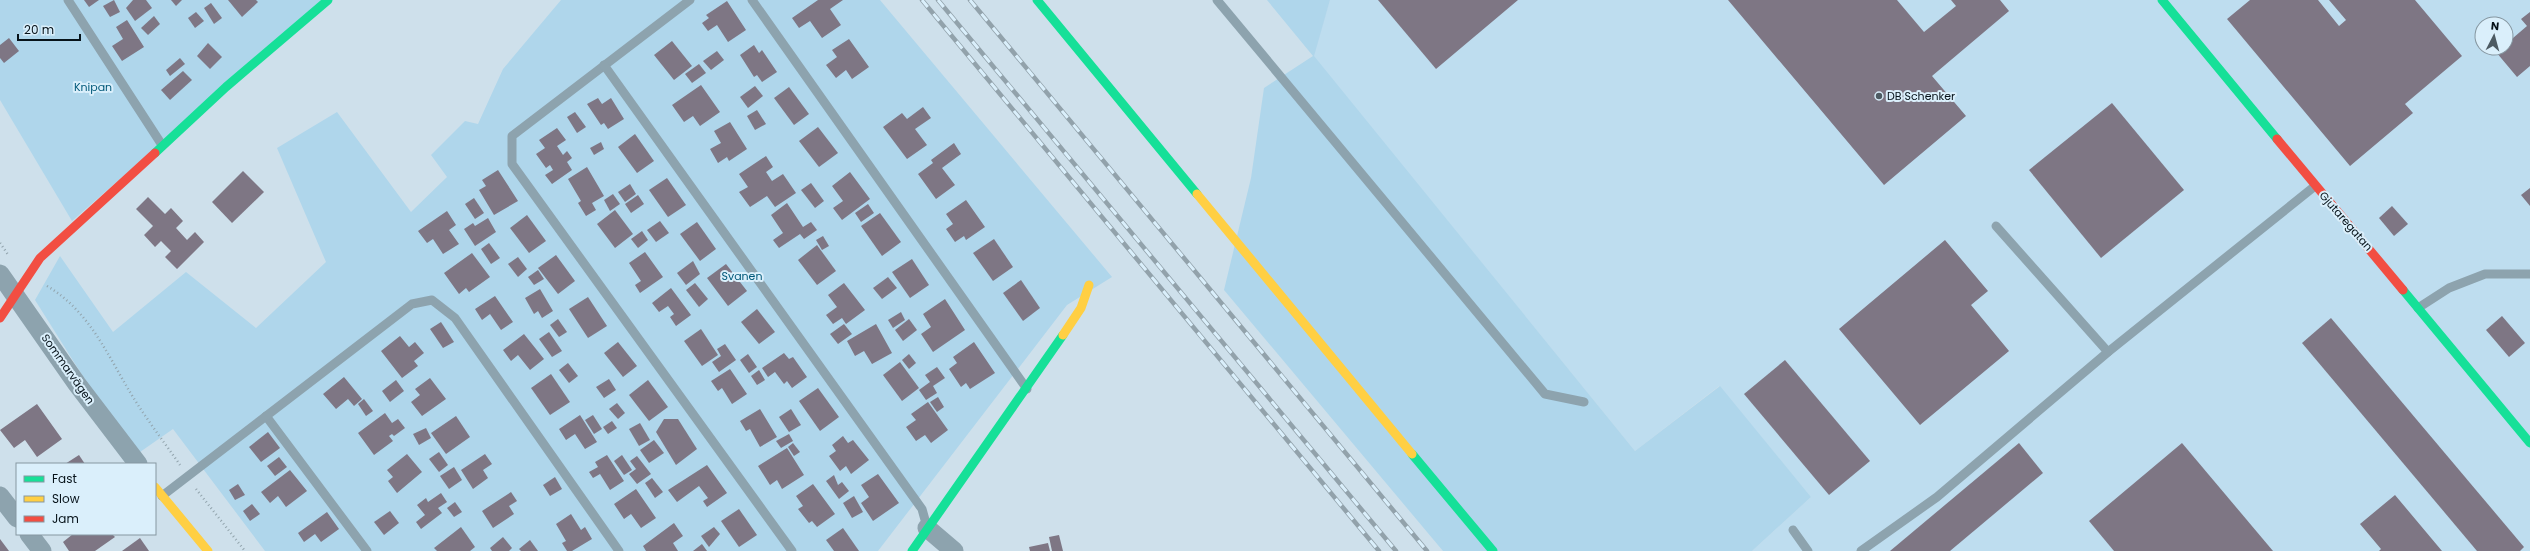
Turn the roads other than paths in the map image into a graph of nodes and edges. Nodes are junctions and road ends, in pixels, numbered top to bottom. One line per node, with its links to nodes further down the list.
1 (68, 0): 9 (lane)
2 (328, 0): 9 (street)
3 (690, 0): 8 (lane)
4 (752, 0): 19 (lane)
5 (1037, 0): 38 (street)
6 (1217, 0): 20 (lane)
7 (2162, 0): 10 (street, Gjutaregatan)
8 (604, 66): 28 (lane); 35 (lane)
9 (162, 145): 15 (street)
10 (2315, 186): 16 (street, Gjutaregatan); 18 (lane)
11 (1996, 226): 18 (lane)
12 (0, 274): 15 (street, Sommarvägen)
13 (2530, 274): 16 (lane)
14 (1089, 285): 19 (street)
15 (16, 297): 17 (street); 23 (street, Sommarvägen)
16 (2417, 309): 22 (street, Gjutaregatan)
17 (0, 318)
18 (2108, 352): 40 (lane)
19 (1027, 389): 28 (street)
20 (1584, 402)
21 (266, 416): 26 (lane); 33 (lane); 34 (lane)
22 (2530, 443)
23 (137, 463)
24 (156, 488): 26 (street)
25 (0, 496): 27 (street)
26 (162, 496): 32 (street)
27 (16, 517)
28 (927, 528): 36 (street); 37 (street)
29 (1793, 530): 39 (lane)
30 (30, 535): 31 (street)
31 (42, 551)
32 (208, 551)
33 (367, 551)
34 (619, 551)
35 (792, 551)
36 (912, 551)
37 (954, 551)
38 (1493, 551)
39 (1808, 551)
40 (1861, 551)

